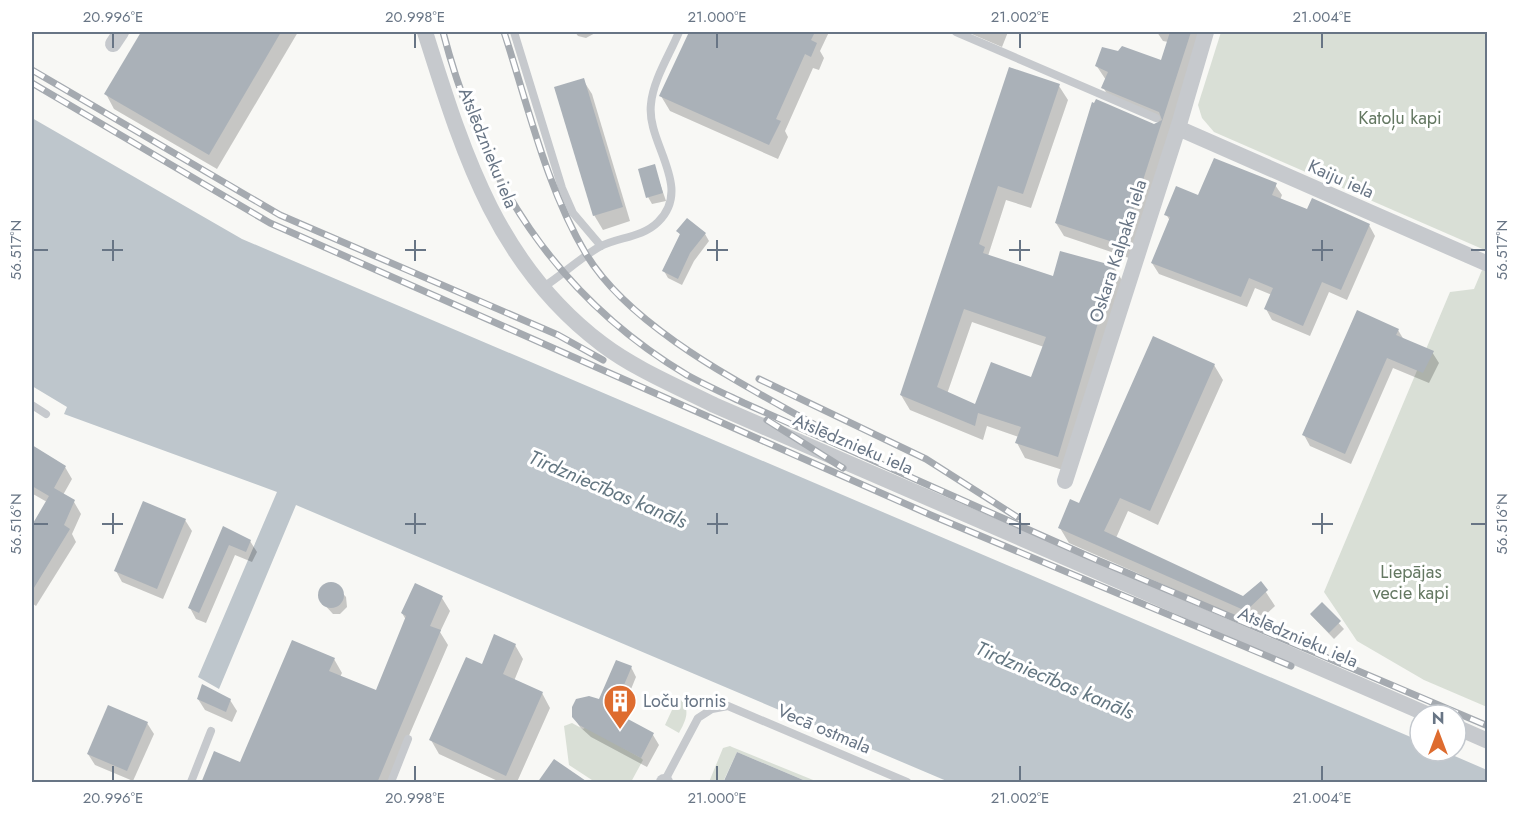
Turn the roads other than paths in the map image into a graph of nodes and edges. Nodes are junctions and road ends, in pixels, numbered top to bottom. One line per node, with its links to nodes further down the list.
1 (425, 32): 10 (street, Atslēdznieku iela)
2 (514, 32): 8 (lane)
3 (679, 32): 8 (lane)
4 (956, 32): 6 (lane)
5 (1206, 32): 7 (street, Oskara Kalpaka iela)
6 (1156, 118)
7 (1178, 128): 9 (street, Kaiju iela); 13 (street, Oskara Kalpaka iela)
8 (601, 246): 10 (lane)
9 (1488, 264)
10 (542, 288): 14 (street, Atslēdznieku iela)
11 (32, 405): 12 (lane)
12 (46, 414)
13 (1065, 481)
14 (1408, 706)
15 (211, 732): 20 (lane)
16 (1468, 732): 18 (street)
17 (408, 739): 21 (lane)
18 (1488, 741)
19 (665, 782): 22 (lane, Vecā ostmala)
20 (191, 783)
21 (391, 783)
22 (907, 783)

